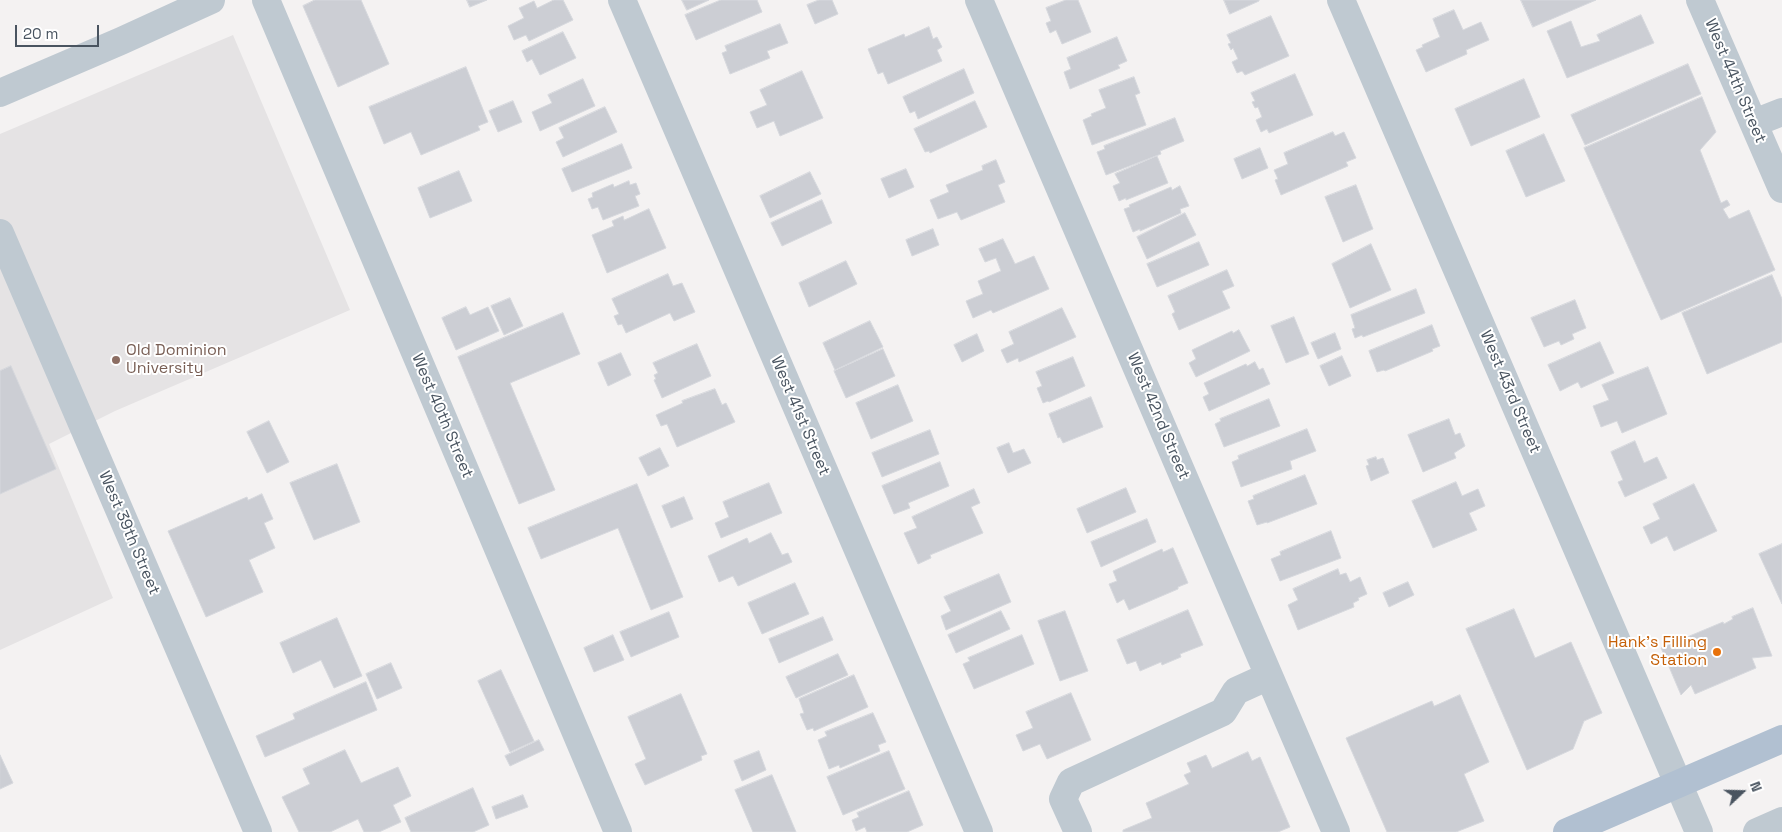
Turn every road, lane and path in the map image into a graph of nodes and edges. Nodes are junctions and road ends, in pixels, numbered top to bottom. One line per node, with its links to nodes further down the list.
1 (211, 0): 7 (street)
2 (266, 0): 17 (street, West 40th Street)
3 (622, 0): 18 (street, West 41st Street)
4 (979, 0): 12 (street, West 42nd Street)
5 (1341, 0): 14 (street, West 43rd Street)
6 (1700, 0): 9 (street, West 44th Street)
7 (0, 93)
8 (1782, 112): 9 (street)
9 (1754, 123): 10 (street, West 44th Street)
10 (1782, 189)
11 (0, 233): 16 (street, West 39th Street)
12 (1269, 676): 19 (street); 20 (street, West 42nd Street)
13 (1782, 739): 14 (main road)
14 (1679, 783): 21 (main road); 22 (street, West 43rd Street)
15 (1782, 821): 23 (street)
16 (258, 832)
17 (618, 832)
18 (979, 832)
19 (1078, 832)
20 (1336, 832)
21 (1566, 832)
22 (1699, 832)
23 (1757, 832)

